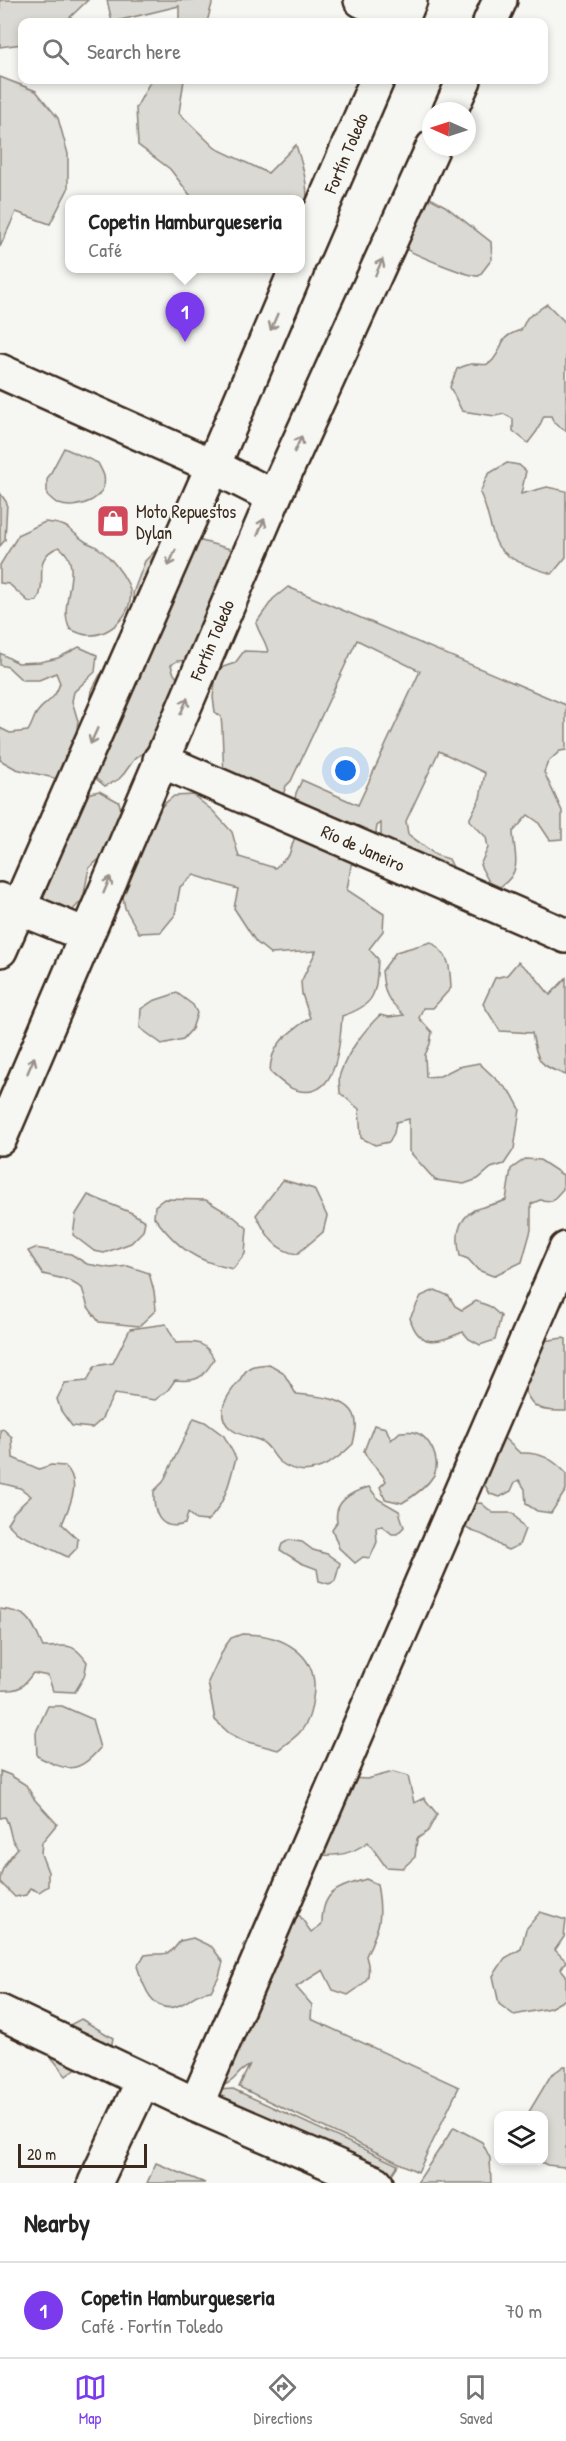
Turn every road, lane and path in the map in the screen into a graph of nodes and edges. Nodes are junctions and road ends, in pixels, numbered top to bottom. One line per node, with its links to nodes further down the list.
1 (361, 0): 3 (street)
2 (500, 0): 4 (street)
3 (404, 14)
4 (492, 18)
5 (374, 84): 9 (street, Fortín Toledo)
6 (462, 84): 7 (street)
7 (454, 102)
8 (429, 156): 13 (street, Fortín Toledo, one-way to 8)
9 (305, 247)
10 (295, 273): 12 (street, one-way to 12)
11 (0, 371): 12 (street)
12 (213, 466): 13 (street); 15 (street, one-way to 15)
13 (274, 497): 14 (street, Fortín Toledo, one-way to 13)
14 (160, 760): 16 (street, Fortín Toledo, one-way to 14); 17 (street, Río de Janeiro)
15 (9, 904): 16 (street); 18 (street)
16 (86, 935): 19 (street, Fortín Toledo, one-way to 16)
17 (566, 936)
18 (0, 950)
19 (4, 1118)
20 (566, 1249): 23 (street)
21 (0, 2012): 22 (street)
22 (144, 2081): 23 (street); 24 (street)
23 (196, 2105): 25 (street)
24 (95, 2183)
25 (376, 2183)

